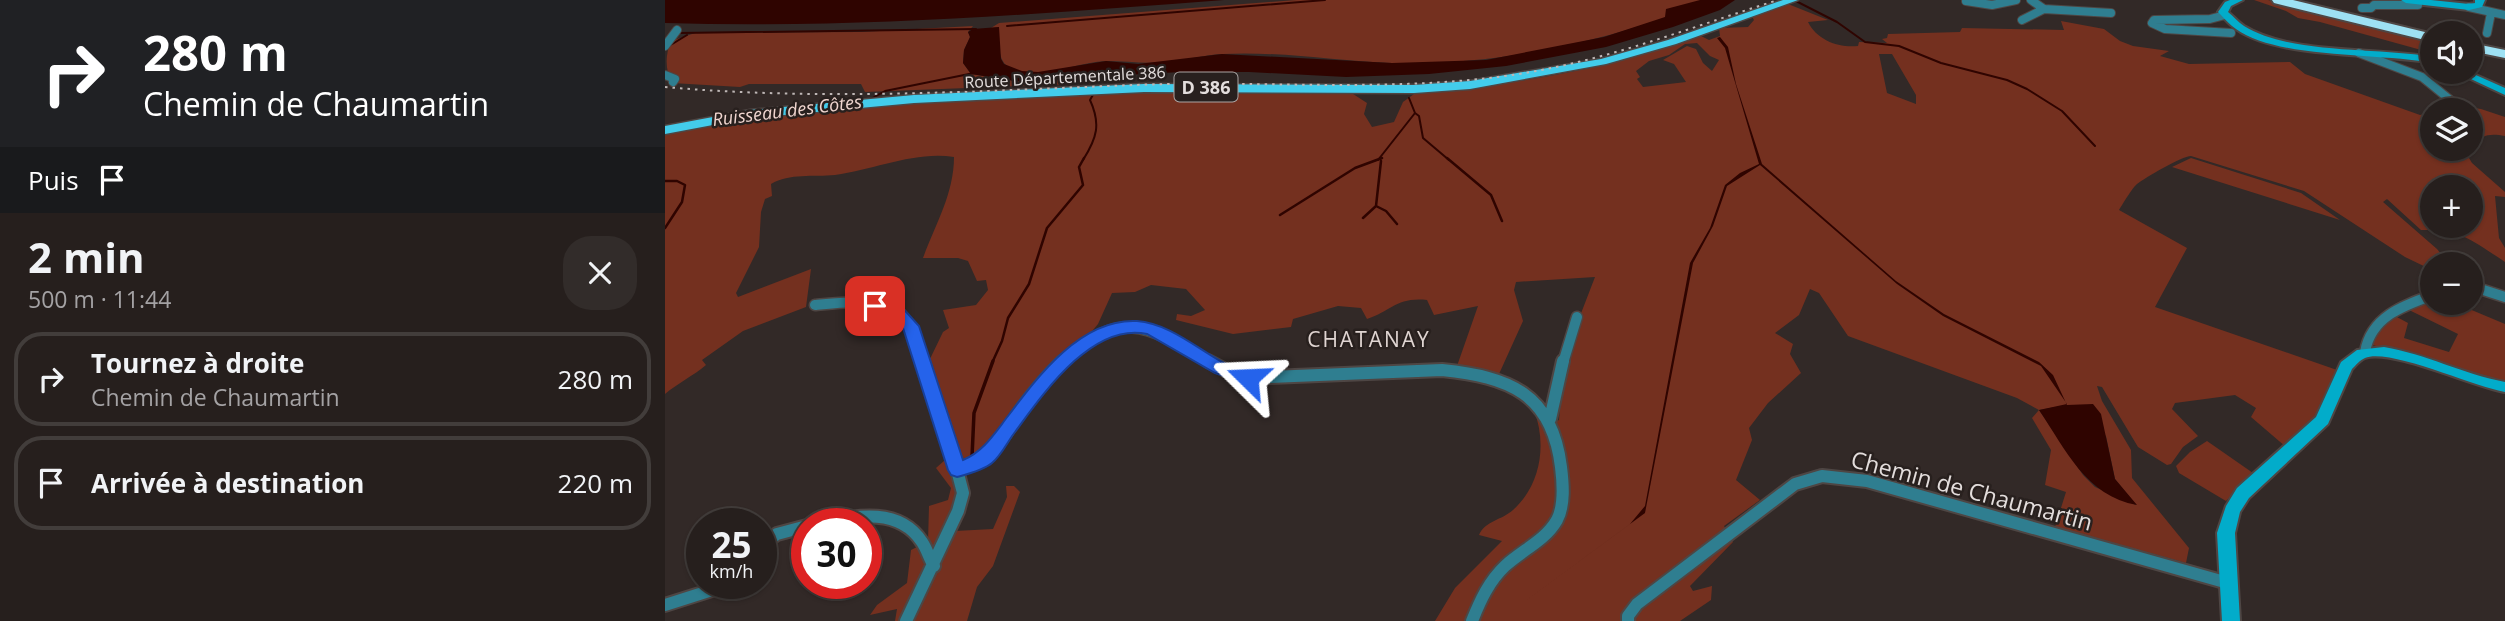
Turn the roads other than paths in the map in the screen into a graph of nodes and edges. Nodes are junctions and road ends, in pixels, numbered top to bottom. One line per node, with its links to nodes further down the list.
1 (1793, 0): 34 (main road, Route Départementale 386 / D 386)
2 (2016, 0): 9 (street)
3 (2031, 0): 13 (street)
4 (2238, 0): 16 (main road)
5 (2279, 0): 21 (highway)
6 (2293, 0): 22 (highway)
7 (2406, 0): 10 (main road)
8 (2480, 0): 11 (main road)
9 (1966, 1)
10 (2414, 1): 11 (main road); 12 (street)
11 (2469, 6): 15 (street)
12 (2362, 8)
13 (2043, 9): 14 (street); 18 (street)
14 (2112, 13)
15 (2491, 13): 17 (street); 23 (street)
16 (2225, 15): 20 (street); 26 (main road)
17 (2505, 15)
18 (2022, 20)
19 (677, 30): 24 (street)
20 (2231, 33)
21 (2420, 33)
22 (2420, 33)
23 (2487, 33)
24 (665, 46)
25 (2483, 47): 27 (highway)
26 (2356, 52): 28 (main road); 33 (street)
27 (2505, 52)
28 (2420, 59)
29 (665, 75): 30 (street)
30 (673, 82)
31 (2483, 82): 32 (main road)
32 (2505, 92)
33 (2449, 98)
34 (665, 130)
35 (2483, 290): 36 (street)
36 (2505, 297)
37 (2420, 301): 40 (street)
38 (815, 305): 43 (street)
39 (1577, 317): 42 (street)
40 (2365, 352): 41 (main road); 46 (main road)
41 (2505, 387)
42 (1550, 419): 43 (street); 50 (street)
43 (957, 470): 45 (street)
44 (882, 515): 45 (street)
45 (934, 566): 49 (street)
46 (2228, 583): 51 (street, Chemin de Chaumartin); 52 (main road)
47 (686, 599): 48 (street)
48 (665, 605)
49 (906, 621)
50 (1472, 621)
51 (1628, 621)
52 (2231, 621)

